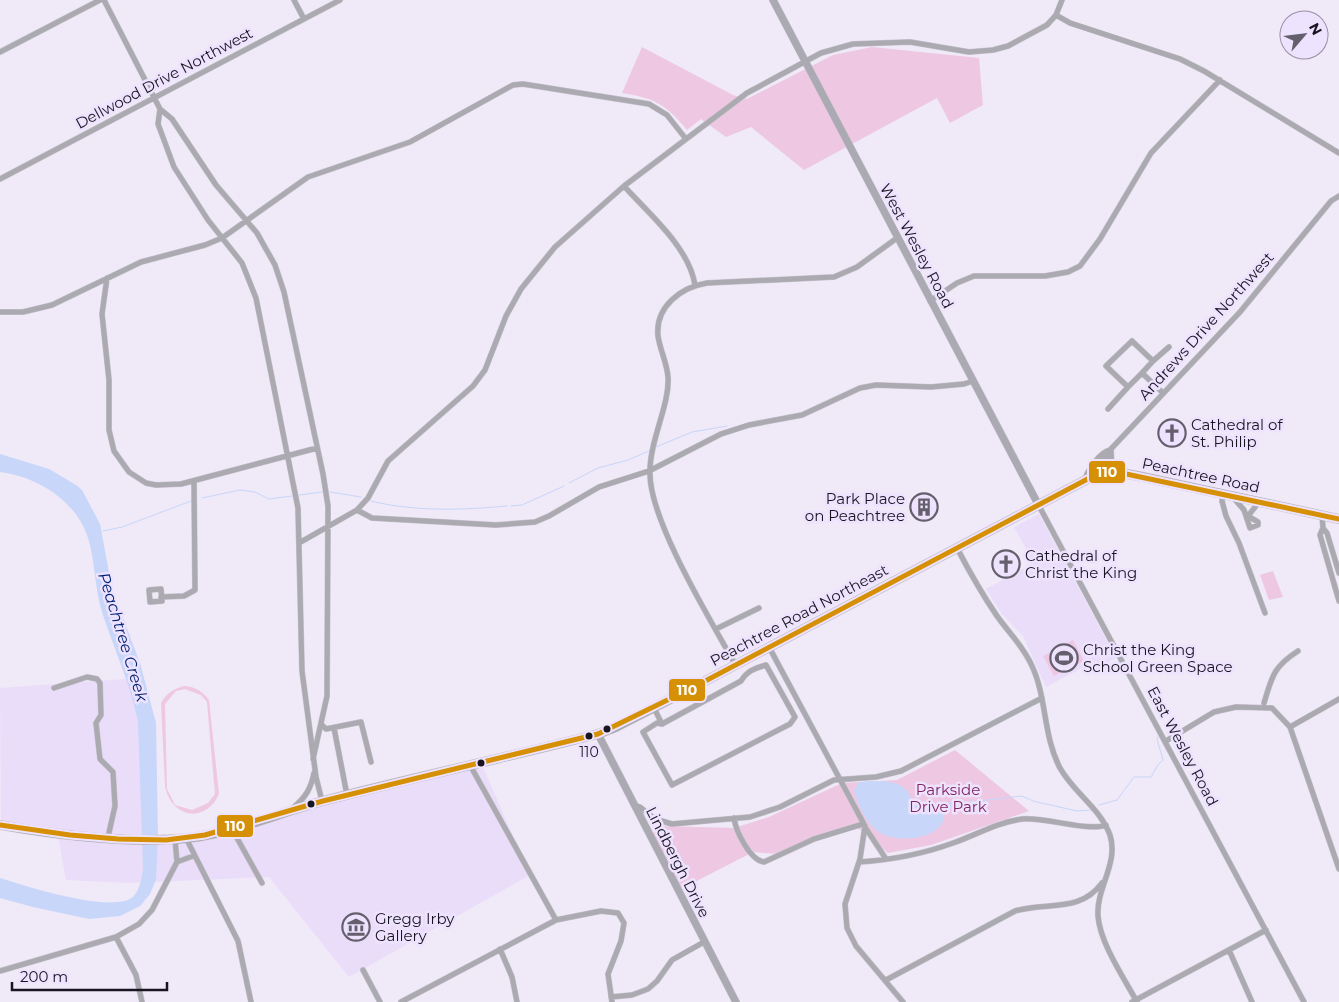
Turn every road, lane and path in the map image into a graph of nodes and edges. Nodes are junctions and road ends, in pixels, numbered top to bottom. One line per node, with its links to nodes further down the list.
1 (100, 0): 9 (street)
2 (104, 0): 12 (street)
3 (294, 0): 8 (street)
4 (340, 0): 8 (street, Dellwood Drive Northwest)
5 (773, 0): 10 (street, West Wesley Road)
6 (1062, 0): 7 (street)
7 (1056, 15): 10 (street); 11 (street)
8 (304, 19): 12 (street, Dellwood Drive Northwest)
9 (0, 52)
10 (805, 61): 14 (street); 21 (street, West Wesley Road)
11 (1220, 80): 15 (street); 24 (street)
12 (154, 98): 13 (street); 16 (street, Dellwood Drive Northwest)
13 (160, 109): 19 (street); 20 (street)
14 (686, 139): 17 (street); 19 (street)
15 (1339, 153)
16 (0, 179)
17 (624, 186): 23 (street); 44 (street)
18 (1339, 196): 31 (street, Andrews Drive Northwest)
19 (247, 221): 20 (street); 33 (street)
20 (222, 238): 22 (street); 35 (street)
21 (897, 238): 23 (street); 24 (street, West Wesley Road)
22 (108, 278): 25 (street); 39 (street)
23 (695, 285): 37 (street)
24 (930, 301): 29 (street, West Wesley Road)
25 (0, 312)
26 (1169, 346): 27 (street)
27 (1153, 361): 28 (street); 30 (street)
28 (1142, 373): 30 (street); 31 (street)
29 (973, 381): 37 (street); 43 (street, West Wesley Road)
30 (1128, 387): 32 (street)
31 (1163, 393): 34 (street, Andrews Drive Northwest)
32 (1108, 409)
33 (317, 448): 35 (street); 47 (street)
34 (1110, 450): 36 (street); 38 (street, Andrews Drive Northwest)
35 (289, 455): 39 (street); 49 (street)
36 (1112, 471): 38 (highway, Peachtree Road); 41 (highway, Peachtree Road)
37 (650, 472): 44 (street); 59 (street)
38 (1085, 479): 40 (highway, Peachtree Road)
39 (194, 481): 55 (street)
40 (1076, 484): 43 (highway, Peachtree Road Northeast)
41 (1228, 495): 42 (highway, Peachtree Road); 42 (street); 58 (street)
42 (1259, 502): 45 (highway, Peachtree Road)
43 (1038, 504): 50 (highway, Peachtree Road Northeast); 77 (street, East Wesley Road)
44 (357, 510): 47 (street)
45 (1322, 515): 46 (highway); 48 (street)
46 (1339, 519)
47 (329, 525): 49 (street); 73 (street)
48 (1323, 528): 51 (street); 52 (street)
49 (300, 543): 78 (street)
50 (956, 548): 60 (highway, Peachtree Road Northeast); 65 (street)
51 (1333, 553): 52 (street); 53 (street)
52 (1326, 556): 54 (street)
53 (1339, 573)
54 (1336, 580): 56 (street)
55 (161, 597)
56 (1339, 601)
57 (759, 608): 59 (street)
58 (1265, 613)
59 (716, 629): 62 (street)
60 (769, 647): 62 (highway, Peachtree Road Northeast); 64 (street)
61 (1298, 651): 68 (street)
62 (735, 664): 70 (highway, Peachtree Road Northeast)
63 (54, 688): 92 (street)
64 (795, 696): 67 (street); 69 (street)
65 (1042, 698): 82 (street); 89 (street)
66 (1339, 699): 74 (street)
67 (785, 700): 71 (street); 72 (street)
68 (1264, 703)
69 (801, 706): 71 (street); 82 (street)
70 (654, 708): 72 (street); 76 (highway, Peachtree Road Northeast)
71 (791, 710): 72 (street)
72 (662, 724)
73 (322, 725): 75 (street); 78 (street)
74 (1290, 726): 77 (street); 99 (street)
75 (334, 728): 79 (street); 83 (street)
76 (598, 734): 80 (highway, Peachtree Road Northeast); 85 (street, Lindbergh Drive)
77 (1166, 741): 103 (street, East Wesley Road)
78 (313, 759): 81 (street)
79 (371, 762)
80 (470, 763): 83 (highway, Peachtree Road Northeast); 102 (street)
81 (314, 767): 84 (street); 86 (street)
82 (839, 780): 87 (street); 88 (street)
83 (347, 795): 84 (highway, Peachtree Road Northeast)
84 (322, 801): 86 (highway, Peachtree Road Northeast)
85 (633, 805): 87 (street); 105 (street, Lindbergh Drive)
86 (289, 811): 91 (highway, Peachtree Road Northeast)
87 (734, 818): 88 (street)
88 (864, 825): 96 (street); 98 (street)
89 (1106, 825): 96 (street); 100 (street)
90 (0, 826): 92 (highway, Peachtree Road Northeast)
91 (232, 828): 93 (highway, Peachtree Road Northeast); 101 (street)
92 (113, 838): 94 (highway, Peachtree Road Northeast)
93 (186, 838): 94 (highway, Peachtree Road Northeast); 95 (street)
94 (175, 839): 97 (street)
95 (193, 856): 97 (street); 114 (street)
96 (886, 859): 98 (street)
97 (177, 862): 104 (street)
98 (859, 862): 110 (street)
99 (1339, 869)
100 (1106, 879): 110 (street); 112 (street)
101 (262, 882)
102 (556, 920): 106 (street); 111 (street)
103 (1266, 930): 107 (street); 121 (street, East Wesley Road)
104 (116, 937): 109 (street); 113 (street)
105 (704, 942): 111 (street); 118 (street, Lindbergh Drive)
106 (500, 949): 116 (street); 117 (street)
107 (1229, 950): 112 (street); 120 (street)
108 (363, 970): 115 (street)
109 (0, 971)
110 (886, 980): 119 (street)
111 (612, 999)
112 (1135, 1001)
113 (142, 1002)
114 (251, 1002)
115 (380, 1002)
116 (401, 1002)
117 (516, 1002)
118 (736, 1002)
119 (903, 1002)
120 (1252, 1002)
121 (1304, 1002)

